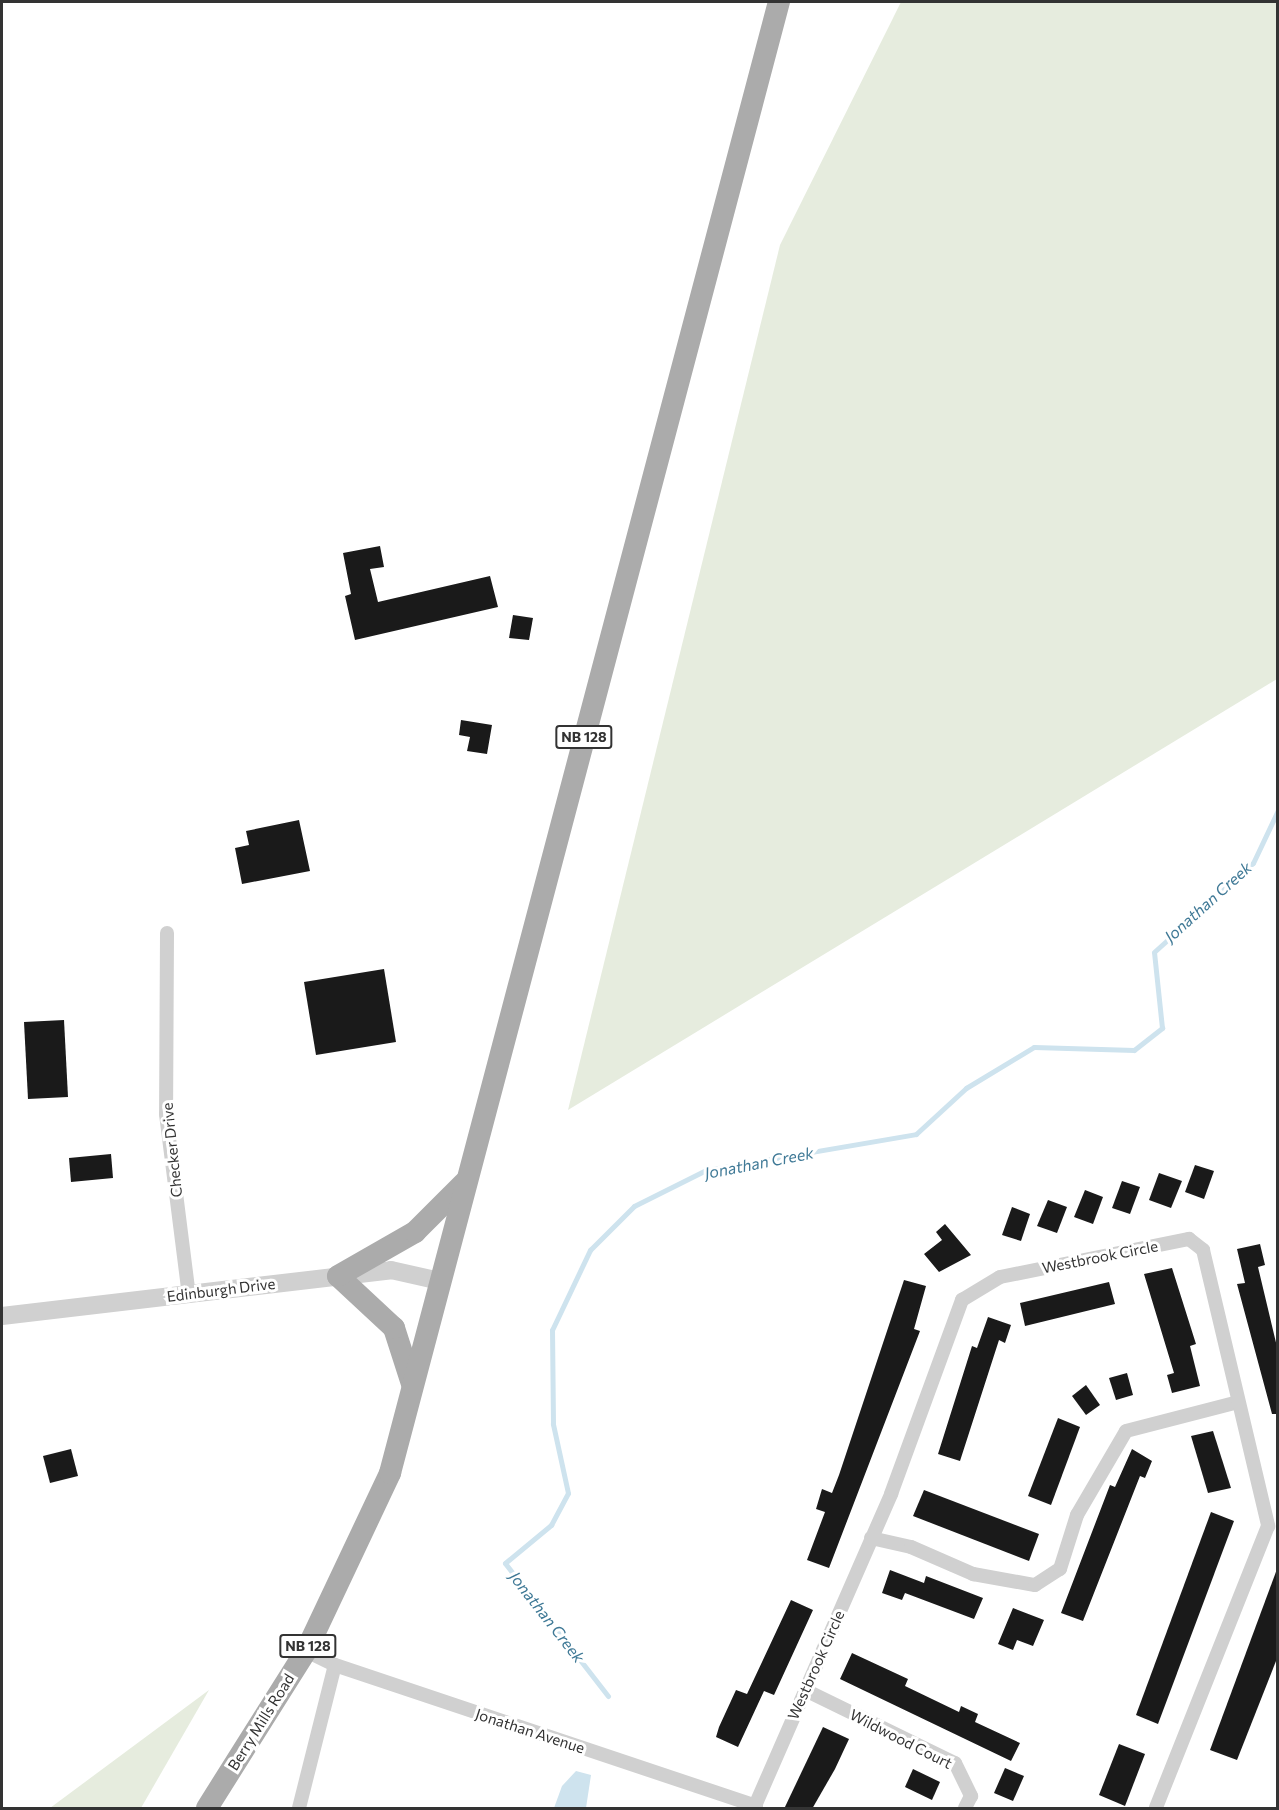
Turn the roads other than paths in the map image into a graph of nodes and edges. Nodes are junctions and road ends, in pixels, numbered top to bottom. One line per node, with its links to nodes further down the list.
1 (780, 2): 3 (main road, NB 128)
2 (167, 933): 6 (street, Checker Drive)
3 (467, 1179): 4 (main road); 5 (main road, NB 128)
4 (338, 1276): 5 (street, Edinburgh Drive); 6 (street, Edinburgh Drive); 8 (main road)
5 (440, 1281): 8 (main road, NB 128)
6 (189, 1294): 7 (street, Edinburgh Drive)
7 (2, 1316)
8 (412, 1390): 12 (main road, Berry Mills Road / NB 128)
9 (1238, 1402): 10 (street, Westbrook Circle); 11 (street); 11 (street, Westbrook Circle)
10 (1273, 1527): 19 (street, Westbrook Circle)
11 (872, 1538): 14 (street, Westbrook Circle)
12 (306, 1651): 13 (street, Jonathan Avenue); 16 (main road, Berry Mills Road / NB 128)
13 (335, 1665): 15 (street, Jonathan Avenue); 17 (street)
14 (805, 1690): 15 (street, Westbrook Circle); 18 (street, Wildwood Court)
15 (755, 1807)
16 (207, 1809)
17 (299, 1809)
18 (965, 1809)
19 (1156, 1809)

